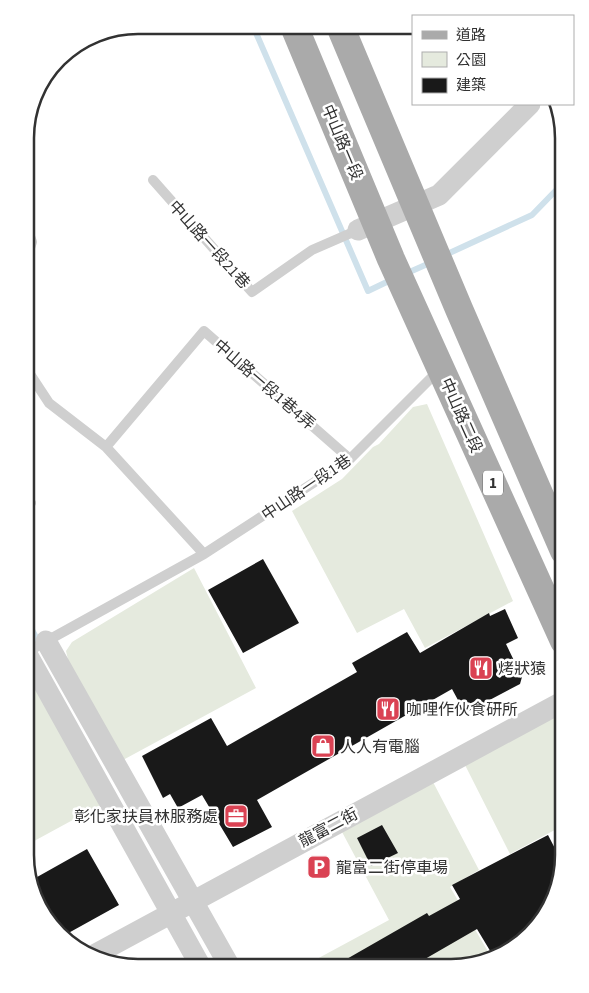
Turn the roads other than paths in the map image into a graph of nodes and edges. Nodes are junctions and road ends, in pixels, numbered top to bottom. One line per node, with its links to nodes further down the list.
1 (297, 34): 6 (main road, 中山路一段 / 1)
2 (343, 34): 5 (main road, 1)
3 (529, 105): 5 (street)
4 (153, 180): 6 (lane, 中山路一段21巷)
5 (416, 205): 6 (street); 12 (main road, 1)
6 (367, 226): 7 (main road, 中山路一段 / 1)
7 (421, 326): 8 (main road, 中山路二段 / 1)
8 (441, 368): 11 (lane, 中山路一段1巷); 14 (main road, 中山路二段 / 1)
9 (34, 380): 10 (lane)
10 (106, 447): 11 (lane, 中山路一段1巷4弄); 13 (lane)
11 (350, 459): 13 (lane, 中山路一段1巷)
12 (555, 530)
13 (204, 554): 15 (lane, 中山路一段1巷)
14 (555, 620)
15 (46, 641): 16 (lane, 中山路一段1巷); 19 (street)
16 (34, 649)
17 (34, 668): 20 (street)
18 (555, 706): 19 (street, 龍富二街)
19 (191, 901): 20 (street, 龍富二街); 23 (street)
20 (170, 912): 21 (street, 龍富二街); 22 (street)
21 (100, 952)
22 (196, 959)
23 (225, 959)

